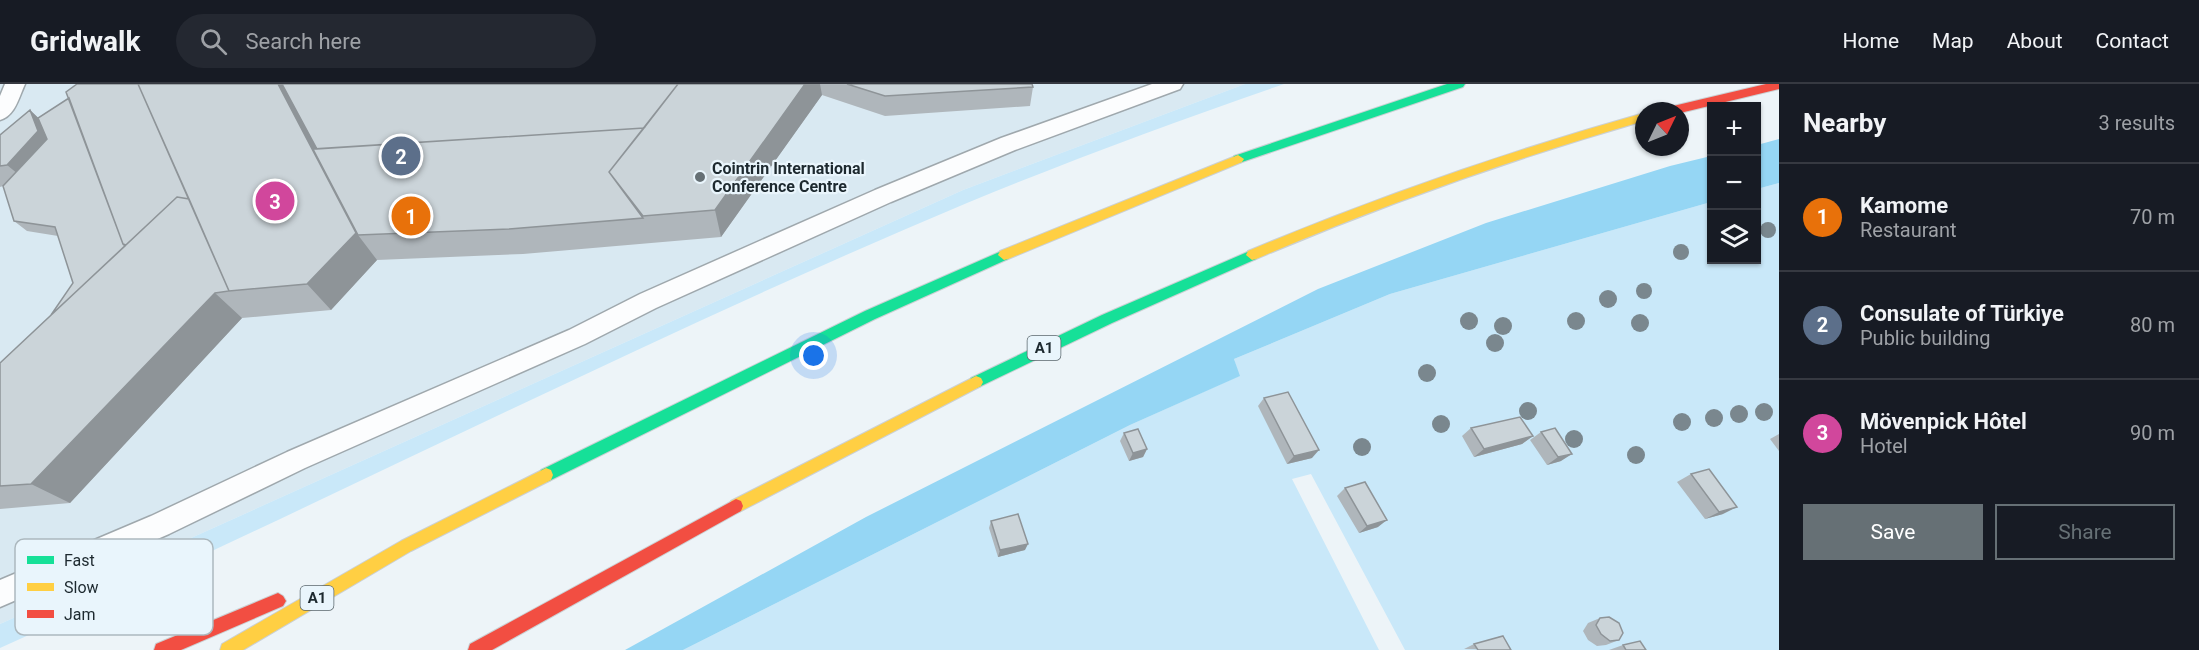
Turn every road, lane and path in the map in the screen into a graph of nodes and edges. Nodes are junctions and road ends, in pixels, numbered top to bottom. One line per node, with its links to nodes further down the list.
1 (15, 84): 6 (lane)
2 (1173, 84): 8 (lane)
3 (1459, 84): 9 (highway, A1)
4 (1779, 85): 5 (highway)
5 (1689, 106)
6 (0, 113)
7 (1635, 120): 16 (highway, A1)
8 (128, 539)
9 (406, 546): 12 (highway); 15 (highway, A1)
10 (15, 588): 11 (lane)
11 (0, 594)
12 (213, 628)
13 (197, 635): 14 (highway)
14 (162, 650)
15 (228, 650)
16 (476, 650)

